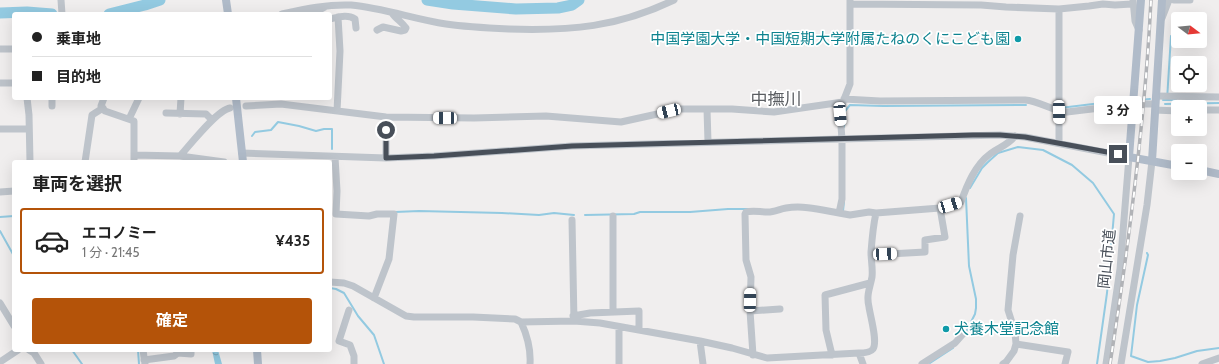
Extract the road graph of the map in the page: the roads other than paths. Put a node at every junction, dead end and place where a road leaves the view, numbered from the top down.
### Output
1 (61, 0) edge
2 (226, 0) edge
3 (674, 0) edge
4 (1141, 0) edge
5 (1162, 0) edge
6 (1170, 0) edge
7 (1174, 0) edge
8 (1190, 0) edge
9 (850, 2) edge
10 (1132, 2) edge
11 (330, 4) edge
12 (1059, 9) junction
13 (62, 12) edge
14 (228, 12) edge
15 (292, 12) edge
16 (316, 12) edge
17 (392, 13) junction
18 (338, 17) junction
19 (332, 18) edge
20 (1161, 18) junction
21 (356, 28) dead end
22 (377, 30) dead end
23 (1139, 31) junction
24 (0, 49) edge
25 (12, 49) edge
26 (0, 83) edge
27 (12, 83) edge
28 (1219, 97) edge
29 (26, 100) edge
30 (52, 100) edge
31 (103, 100) edge
32 (138, 100) edge
33 (180, 100) edge
34 (236, 100) edge
35 (843, 100) junction
36 (281, 101) edge
37 (1156, 103) junction
38 (1134, 104) junction
39 (52, 106) dead end
40 (246, 106) dead end
41 (103, 108) junction
42 (230, 108) dead end
43 (1171, 108) edge
44 (707, 109) junction
45 (1207, 110) edge
46 (1219, 110) edge
47 (337, 111) junction
48 (1059, 112) junction
49 (166, 113) dead end
50 (180, 114) junction
51 (386, 117) junction
52 (129, 119) junction
53 (212, 120) junction
54 (0, 129) edge
55 (29, 129) junction
56 (1015, 136) junction
57 (842, 139) junction
58 (708, 142) junction
59 (1060, 143) junction
60 (242, 153) junction
61 (180, 156) junction
62 (335, 157) junction
63 (1129, 157) junction
64 (134, 158) edge
65 (386, 158) junction
66 (30, 160) edge
67 (85, 160) edge
68 (209, 160) edge
69 (243, 160) edge
70 (1152, 161) junction
71 (1171, 165) edge
72 (1207, 171) edge
73 (1219, 174) edge
74 (12, 191) edge
75 (0, 192) edge
76 (940, 208) junction
77 (840, 211) junction
78 (876, 213) junction
79 (613, 216) dead end
80 (1020, 216) dead end
81 (572, 220) dead end
82 (872, 255) junction
83 (332, 282) edge
84 (870, 283) junction
85 (374, 298) junction
86 (0, 303) edge
87 (780, 309) dead end
88 (349, 310) dead end
89 (750, 311) junction
90 (613, 312) junction
91 (574, 318) junction
92 (521, 322) junction
93 (12, 323) edge
94 (619, 326) junction
95 (639, 330) junction
96 (963, 334) dead end
97 (700, 341) junction
98 (1016, 344) junction
99 (15, 352) edge
100 (32, 352) edge
101 (143, 352) edge
102 (191, 352) edge
103 (258, 352) edge
104 (859, 354) junction
105 (753, 355) junction
106 (832, 355) junction
107 (805, 356) junction
108 (1219, 358) edge
109 (0, 362) edge
110 (144, 362) edge
111 (41, 364) edge
112 (258, 364) edge
113 (354, 364) edge
114 (530, 364) edge
115 (619, 364) edge
116 (703, 364) edge
117 (805, 364) edge
118 (863, 364) edge
119 (922, 364) edge
120 (1003, 364) edge
121 (1065, 364) edge
122 (1106, 364) edge
123 (1121, 364) edge
124 (1202, 364) edge

1 - 13 street
2 - 14 main road
3 - 17 street
4 - 23 main road
5 - 20 main road
6 - 20 street
7 - 8 street
9 - 12 street
9 - 35 street
10 - 12 street
10 - 23 street
11 - 15 street
11 - 16 street
11 - 17 street
12 - 48 street
17 - 22 street
18 - 19 street
18 - 21 street
18 - 47 street
20 - 37 main road
23 - 38 main road
24 - 25 street
26 - 27 street
28 - 37 street
29 - 55 street
30 - 39 street
31 - 41 street
32 - 52 street
33 - 50 street
34 - 60 main road
35 - 44 street
35 - 48 street
35 - 57 street
36 - 40 street
36 - 47 street
37 - 38 street
37 - 43 street
37 - 70 main road
38 - 48 street
38 - 63 main road
41 - 52 street
41 - 67 street
42 - 53 street
44 - 51 street
44 - 58 street
45 - 46 street
47 - 51 street
48 - 59 street
49 - 50 street
50 - 53 street
51 - 65 street
52 - 64 street
53 - 61 street
54 - 55 street
55 - 66 street
56 - 57 street
56 - 59 street
56 - 76 street
57 - 58 street
57 - 77 street
58 - 65 street
59 - 63 street
60 - 62 street
60 - 69 main road
61 - 64 street
61 - 68 street
62 - 65 street
62 - 85 street
63 - 70 main road
63 - 122 street, 岡山市道
70 - 71 main road
70 - 123 street, 岡山市道
72 - 73 main road
74 - 75 street
76 - 78 street
76 - 82 street
77 - 78 street
77 - 89 street
78 - 82 street
79 - 90 street
80 - 98 street
81 - 91 street
82 - 84 street
83 - 85 street
84 - 104 street
84 - 106 street
85 - 92 street
86 - 93 street
87 - 89 street
88 - 113 street
89 - 105 street
90 - 91 street
90 - 95 street
91 - 92 street
91 - 94 street
92 - 114 street
94 - 95 street
94 - 115 street
95 - 97 street
96 - 119 street
97 - 105 street
97 - 116 street
98 - 120 street
98 - 121 street
99 - 109 street
100 - 111 street
101 - 110 street
102 - 110 street
103 - 112 main road
104 - 106 street
104 - 118 street
105 - 107 street
106 - 107 street
107 - 117 street
108 - 124 street

